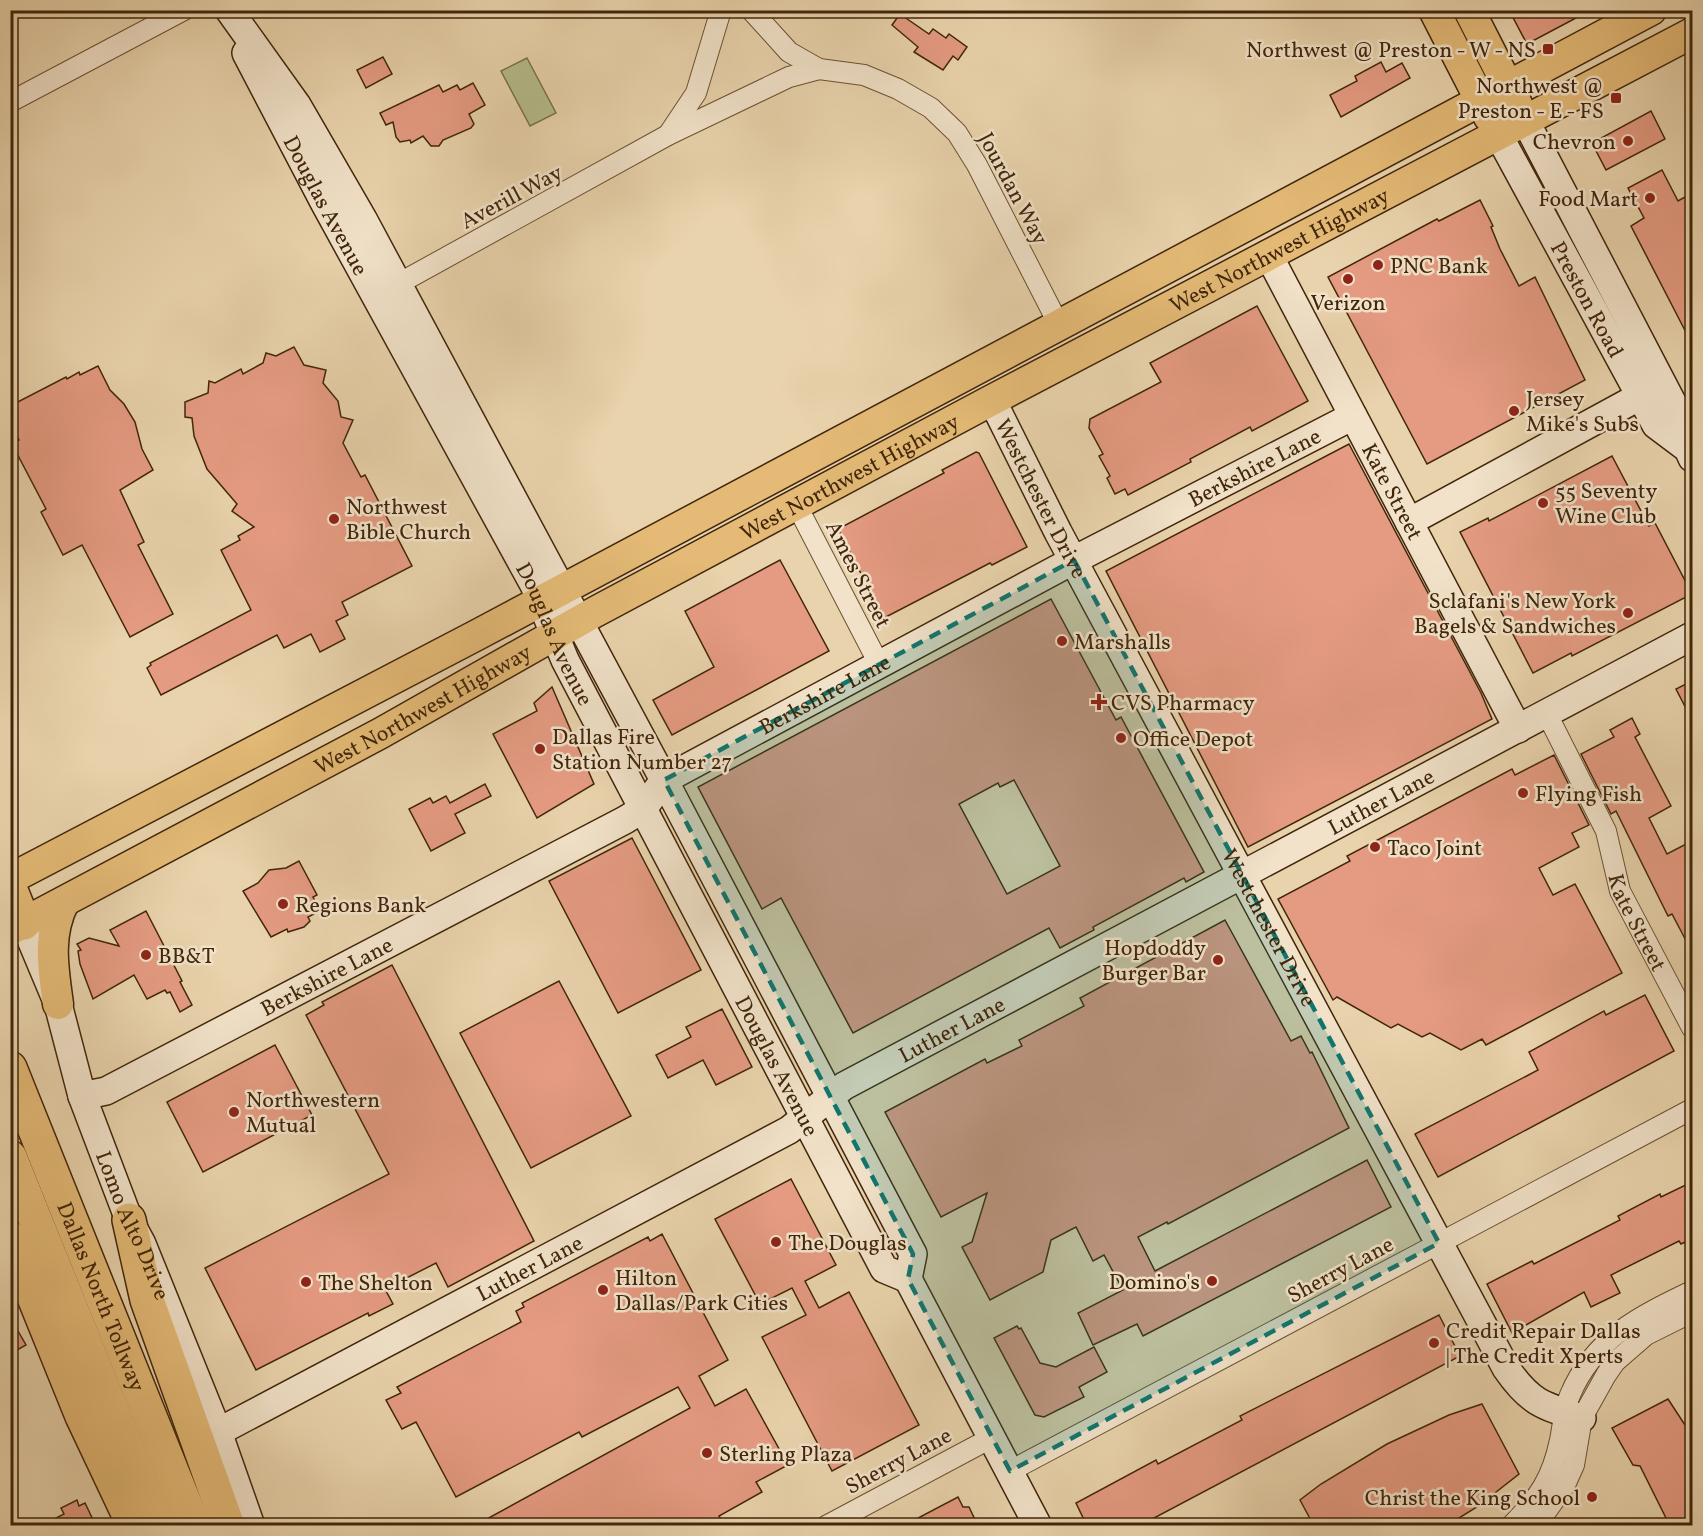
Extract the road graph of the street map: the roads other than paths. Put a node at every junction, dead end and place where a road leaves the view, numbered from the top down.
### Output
1 (184, 10) edge
2 (227, 10) edge
3 (721, 10) edge
4 (751, 10) edge
5 (1434, 10) edge
6 (1468, 10) edge
7 (1651, 10) edge
8 (1692, 33) edge
9 (819, 69) junction
10 (1508, 86) junction
11 (1480, 101) junction
12 (10, 102) edge
13 (1525, 120) junction
14 (1498, 134) junction
15 (668, 135) junction
16 (1268, 254) junction
17 (1140, 281) junction
18 (386, 291) junction
19 (1059, 325) junction
20 (1651, 390) junction
21 (992, 400) junction
22 (1612, 413) junction
23 (1353, 416) junction
24 (1656, 425) junction
25 (1688, 444) edge
26 (796, 504) junction
27 (1409, 522) junction
28 (1074, 560) junction
29 (551, 596) junction
30 (567, 628) junction
31 (475, 636) junction
32 (1692, 636) edge
33 (880, 666) junction
34 (492, 669) junction
35 (1547, 714) junction
36 (1518, 729) junction
37 (664, 780) junction
38 (643, 809) junction
39 (1243, 876) junction
40 (10, 879) edge
41 (10, 888) edge
42 (725, 899) junction
43 (64, 902) junction
44 (698, 913) junction
45 (17, 927) edge
46 (745, 936) junction
47 (717, 950) junction
48 (58, 1004) junction
49 (1692, 1029) edge
50 (10, 1068) edge
51 (82, 1096) junction
52 (830, 1098) junction
53 (1692, 1109) edge
54 (804, 1119) junction
55 (10, 1157) edge
56 (129, 1220) junction
57 (10, 1238) edge
58 (1439, 1243) junction
59 (908, 1279) junction
60 (1692, 1291) edge
61 (1692, 1312) edge
62 (1600, 1348) junction
63 (1615, 1362) junction
64 (1573, 1415) junction
65 (218, 1432) junction
66 (993, 1437) junction
67 (1010, 1471) junction
68 (134, 1526) edge
69 (159, 1526) edge
70 (194, 1526) edge
71 (228, 1526) edge
72 (251, 1526) edge
73 (826, 1526) edge
74 (1038, 1526) edge
75 (1511, 1526) edge
76 (1536, 1526) edge

1 - 12 street
2 - 18 street, Douglas Avenue
3 - 15 street, Averill Way
4 - 9 street, Jourdan Way
5 - 11 main road, Preston Road
6 - 10 main road, Preston Road
7 - 10 main road, West Northwest Highway
8 - 13 main road, West Northwest Highway
9 - 15 street, Averill Way
9 - 19 street, Jourdan Way
10 - 11 main road, West Northwest Highway
10 - 13 main road, Preston Road
11 - 14 main road, Preston Road
11 - 17 main road, West Northwest Highway
13 - 14 main road, West Northwest Highway
13 - 20 street, Preston Road
14 - 16 main road, West Northwest Highway
14 - 20 street, Preston Road
15 - 18 street, Averill Way
16 - 21 main road, West Northwest Highway
16 - 23 street, Kate Street
17 - 19 main road, West Northwest Highway
17 - 21 main road
18 - 29 street, Douglas Avenue
19 - 29 main road, West Northwest Highway
20 - 22 street
20 - 24 street, Preston Road
20 - 25 street, Preston Road
21 - 26 main road, West Northwest Highway
21 - 28 street, Westchester Drive
22 - 24 street
22 - 27 street
23 - 27 street, Kate Street
23 - 28 street, Berkshire Lane
24 - 25 street, Preston Road
26 - 30 main road, West Northwest Highway
26 - 33 street, Ames Street
27 - 36 street, Kate Street
28 - 33 street, Berkshire Lane
28 - 39 street, Westchester Drive
29 - 30 street, Douglas Avenue
29 - 31 main road, West Northwest Highway
30 - 34 main road, West Northwest Highway
30 - 37 street, Douglas Avenue
30 - 38 street, Douglas Avenue
31 - 34 main road
31 - 40 main road, West Northwest Highway
32 - 35 street, Luther Lane
33 - 37 street, Berkshire Lane
34 - 43 main road, West Northwest Highway
35 - 36 street, Luther Lane
35 - 49 street, Kate Street
36 - 39 street, Luther Lane
37 - 38 street, Berkshire Lane
37 - 42 street, Douglas Avenue
38 - 44 street, Douglas Avenue
38 - 51 street, Berkshire Lane
39 - 52 street, Luther Lane
39 - 58 street, Westchester Drive
41 - 45 highway
42 - 44 street
42 - 46 street, Douglas Avenue
43 - 45 main road, West Northwest Highway
43 - 48 main road
44 - 47 street, Douglas Avenue
45 - 48 street, Lomo Alto Drive
46 - 47 street
46 - 52 street, Douglas Avenue
47 - 54 street, Douglas Avenue
48 - 51 street, Lomo Alto Drive
50 - 70 highway, Dallas North Tollway
51 - 56 street, Lomo Alto Drive
52 - 54 street, Luther Lane
52 - 59 street, Douglas Avenue
53 - 58 street, Sherry Lane
54 - 59 street, Douglas Avenue
54 - 65 street, Luther Lane
55 - 69 highway, Dallas North Tollway
56 - 65 street, Lomo Alto Drive
56 - 71 highway
57 - 68 highway
58 - 64 street, Westchester Drive
58 - 67 street, Sherry Lane
59 - 66 street
60 - 62 street
61 - 63 street
62 - 63 street
62 - 64 street
63 - 64 street
64 - 75 street
64 - 76 street
65 - 72 street, Lomo Alto Drive
66 - 67 street
66 - 73 street, Sherry Lane
67 - 74 street

